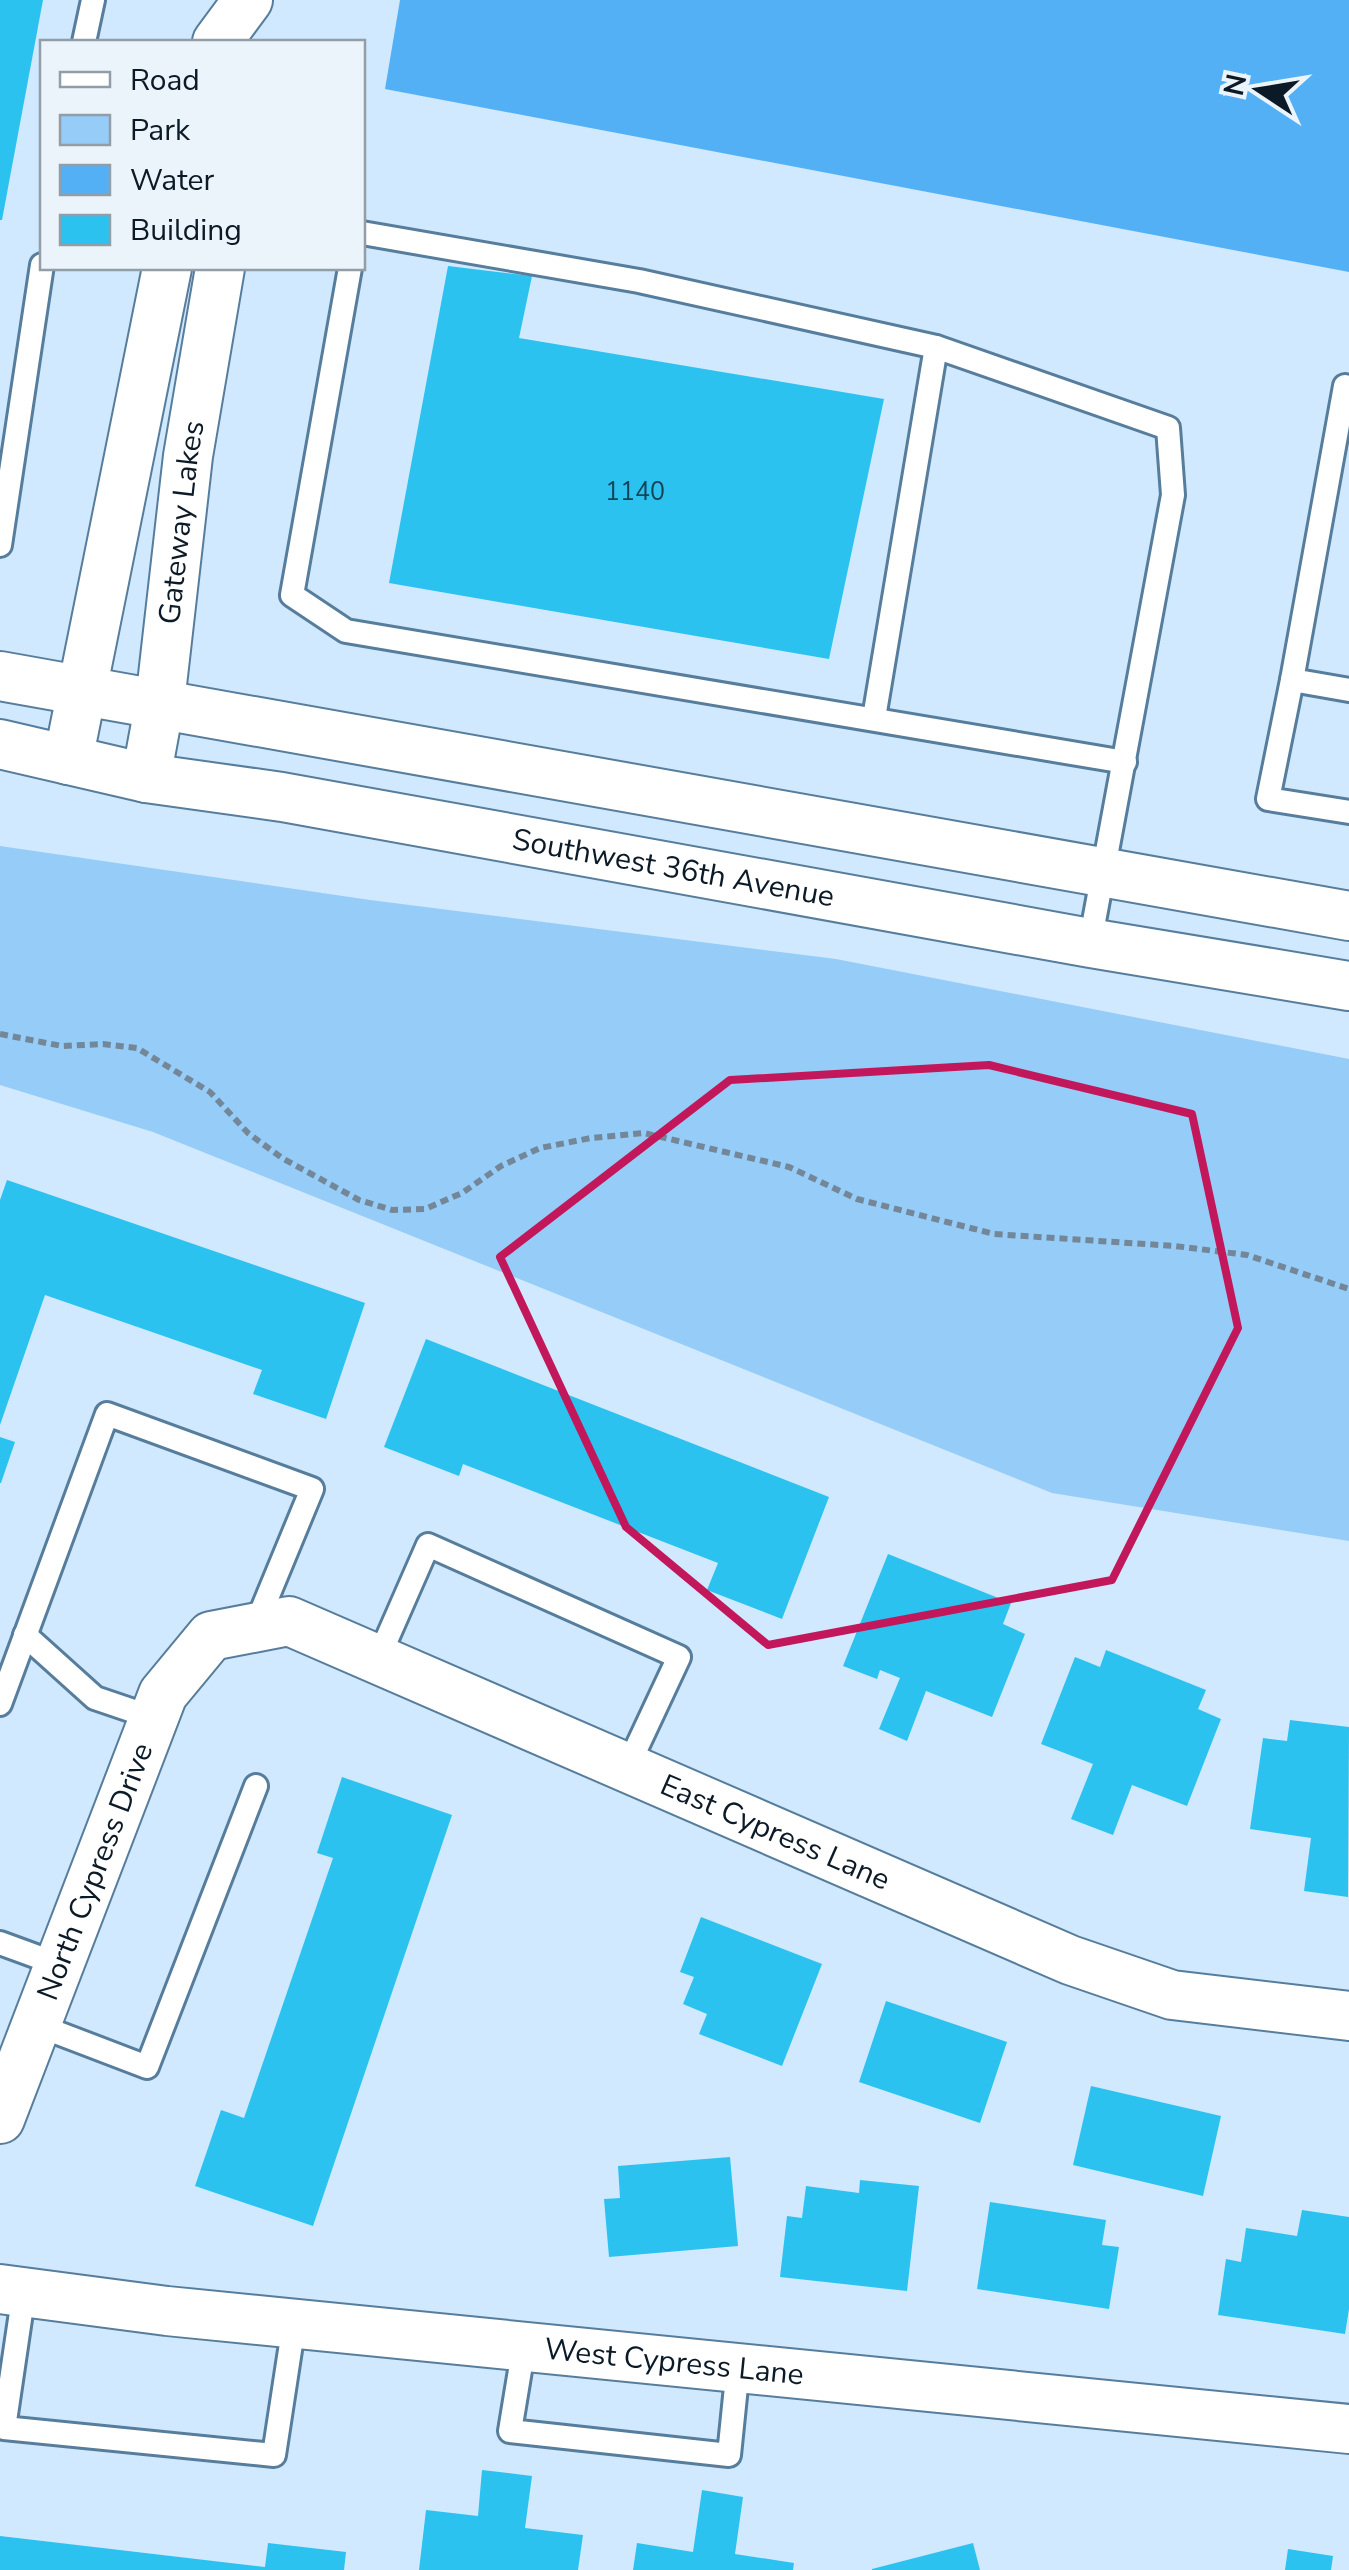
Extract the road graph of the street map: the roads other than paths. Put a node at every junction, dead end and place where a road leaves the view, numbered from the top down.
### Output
1 (94, 0) edge
2 (252, 0) edge
3 (84, 40) edge
4 (219, 40) edge
5 (250, 40) edge
6 (365, 234) edge
7 (41, 270) edge
8 (167, 270) edge
9 (220, 270) edge
10 (350, 270) edge
11 (936, 347) junction
12 (1345, 386) dead end
13 (0, 545) edge
14 (0, 676) edge
15 (1292, 680) junction
16 (82, 690) junction
17 (1349, 690) edge
18 (160, 702) junction
19 (874, 718) junction
20 (0, 744) edge
21 (68, 760) junction
22 (1124, 762) junction
23 (146, 778) junction
24 (1349, 812) edge
25 (1105, 872) junction
26 (1349, 916) edge
27 (1090, 943) junction
28 (1349, 986) edge
29 (233, 1632) junction
30 (25, 1636) junction
31 (378, 1659) junction
32 (0, 1704) edge
33 (154, 1718) junction
34 (628, 1766) junction
35 (256, 1786) dead end
36 (0, 1943) edge
37 (60, 1965) junction
38 (1349, 2016) edge
39 (37, 2025) junction
40 (0, 2118) edge
41 (12, 2290) edge
42 (294, 2324) junction
43 (524, 2346) junction
44 (738, 2367) junction
45 (1349, 2428) edge

1 - 3 lane
2 - 4 street
2 - 5 street
6 - 11 lane
7 - 13 lane
8 - 16 street, Gateway Lakes
9 - 18 street, Gateway Lakes
10 - 19 lane
11 - 19 lane
11 - 22 lane
12 - 15 lane
14 - 16 street
15 - 17 lane
15 - 24 lane
16 - 18 street
16 - 21 street, Gateway Lakes
18 - 23 street, Gateway Lakes
18 - 25 street
19 - 22 lane
20 - 21 street, Southwest 36th Avenue
21 - 23 street, Southwest 36th Avenue
22 - 25 lane
23 - 27 street, Southwest 36th Avenue
25 - 26 street
25 - 27 lane
27 - 28 street, Southwest 36th Avenue
29 - 30 lane
29 - 31 street, East Cypress Lane
29 - 33 street, North Cypress Drive
30 - 32 lane
30 - 33 lane
31 - 34 street, East Cypress Lane
31 - 34 lane
33 - 37 street, North Cypress Drive
34 - 38 street, East Cypress Lane
35 - 39 lane
36 - 37 lane
37 - 39 street, North Cypress Drive
39 - 40 street, North Cypress Drive
41 - 42 street, West Cypress Lane
41 - 42 lane
42 - 43 street, West Cypress Lane
43 - 44 street, West Cypress Lane
43 - 44 lane
44 - 45 street, West Cypress Lane

